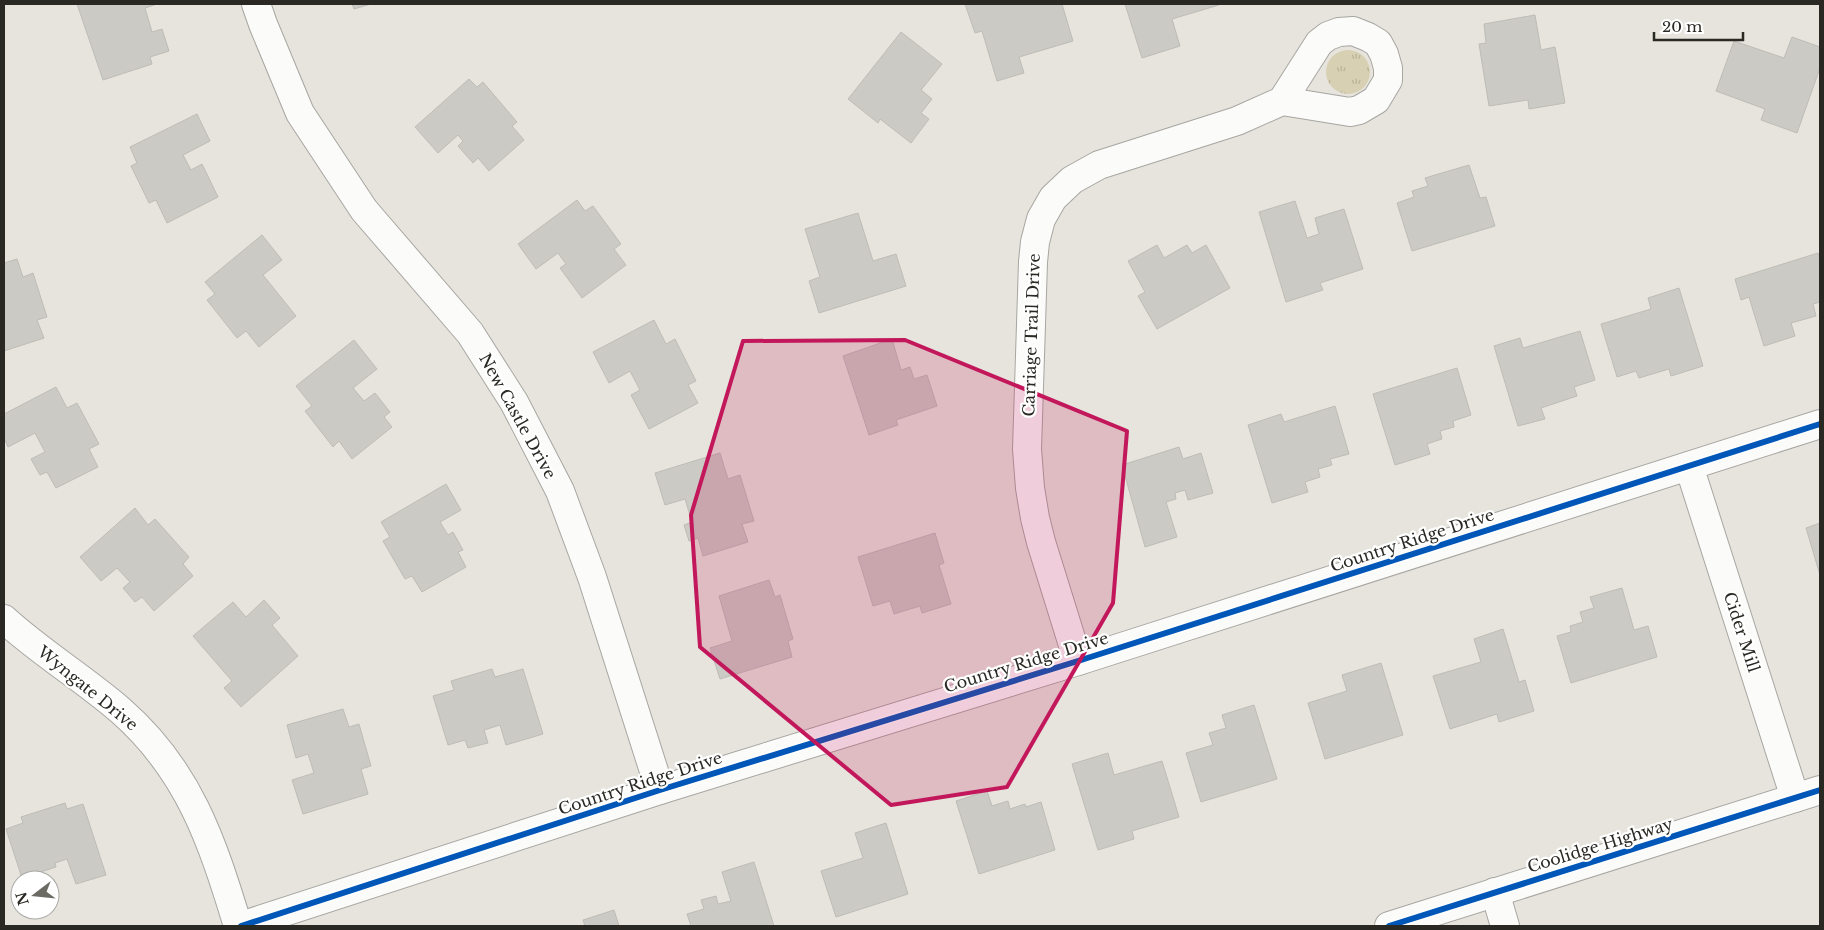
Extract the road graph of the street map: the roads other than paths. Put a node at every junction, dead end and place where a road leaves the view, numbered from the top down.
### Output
1 (256, 4) edge
2 (1282, 101) dead end
3 (1820, 424) edge
4 (1689, 466) junction
5 (4, 619) edge
6 (1078, 661) junction
7 (660, 790) junction
8 (1820, 790) edge
9 (1795, 798) junction
10 (1495, 892) junction
11 (269, 922) edge
12 (239, 926) edge
13 (1389, 926) edge
14 (1505, 926) edge

1 - 7 street, New Castle Drive
2 - 6 street, Carriage Trail Drive
3 - 4 street, Country Ridge Drive
4 - 6 street, Country Ridge Drive
4 - 9 street, Cider Mill
5 - 12 street, Wyngate Drive
6 - 7 street, Country Ridge Drive
7 - 11 street, Country Ridge Drive
8 - 9 street, Coolidge Highway
9 - 10 street, Coolidge Highway
10 - 13 street, Coolidge Highway
10 - 14 street
11 - 12 street, Country Ridge Drive

